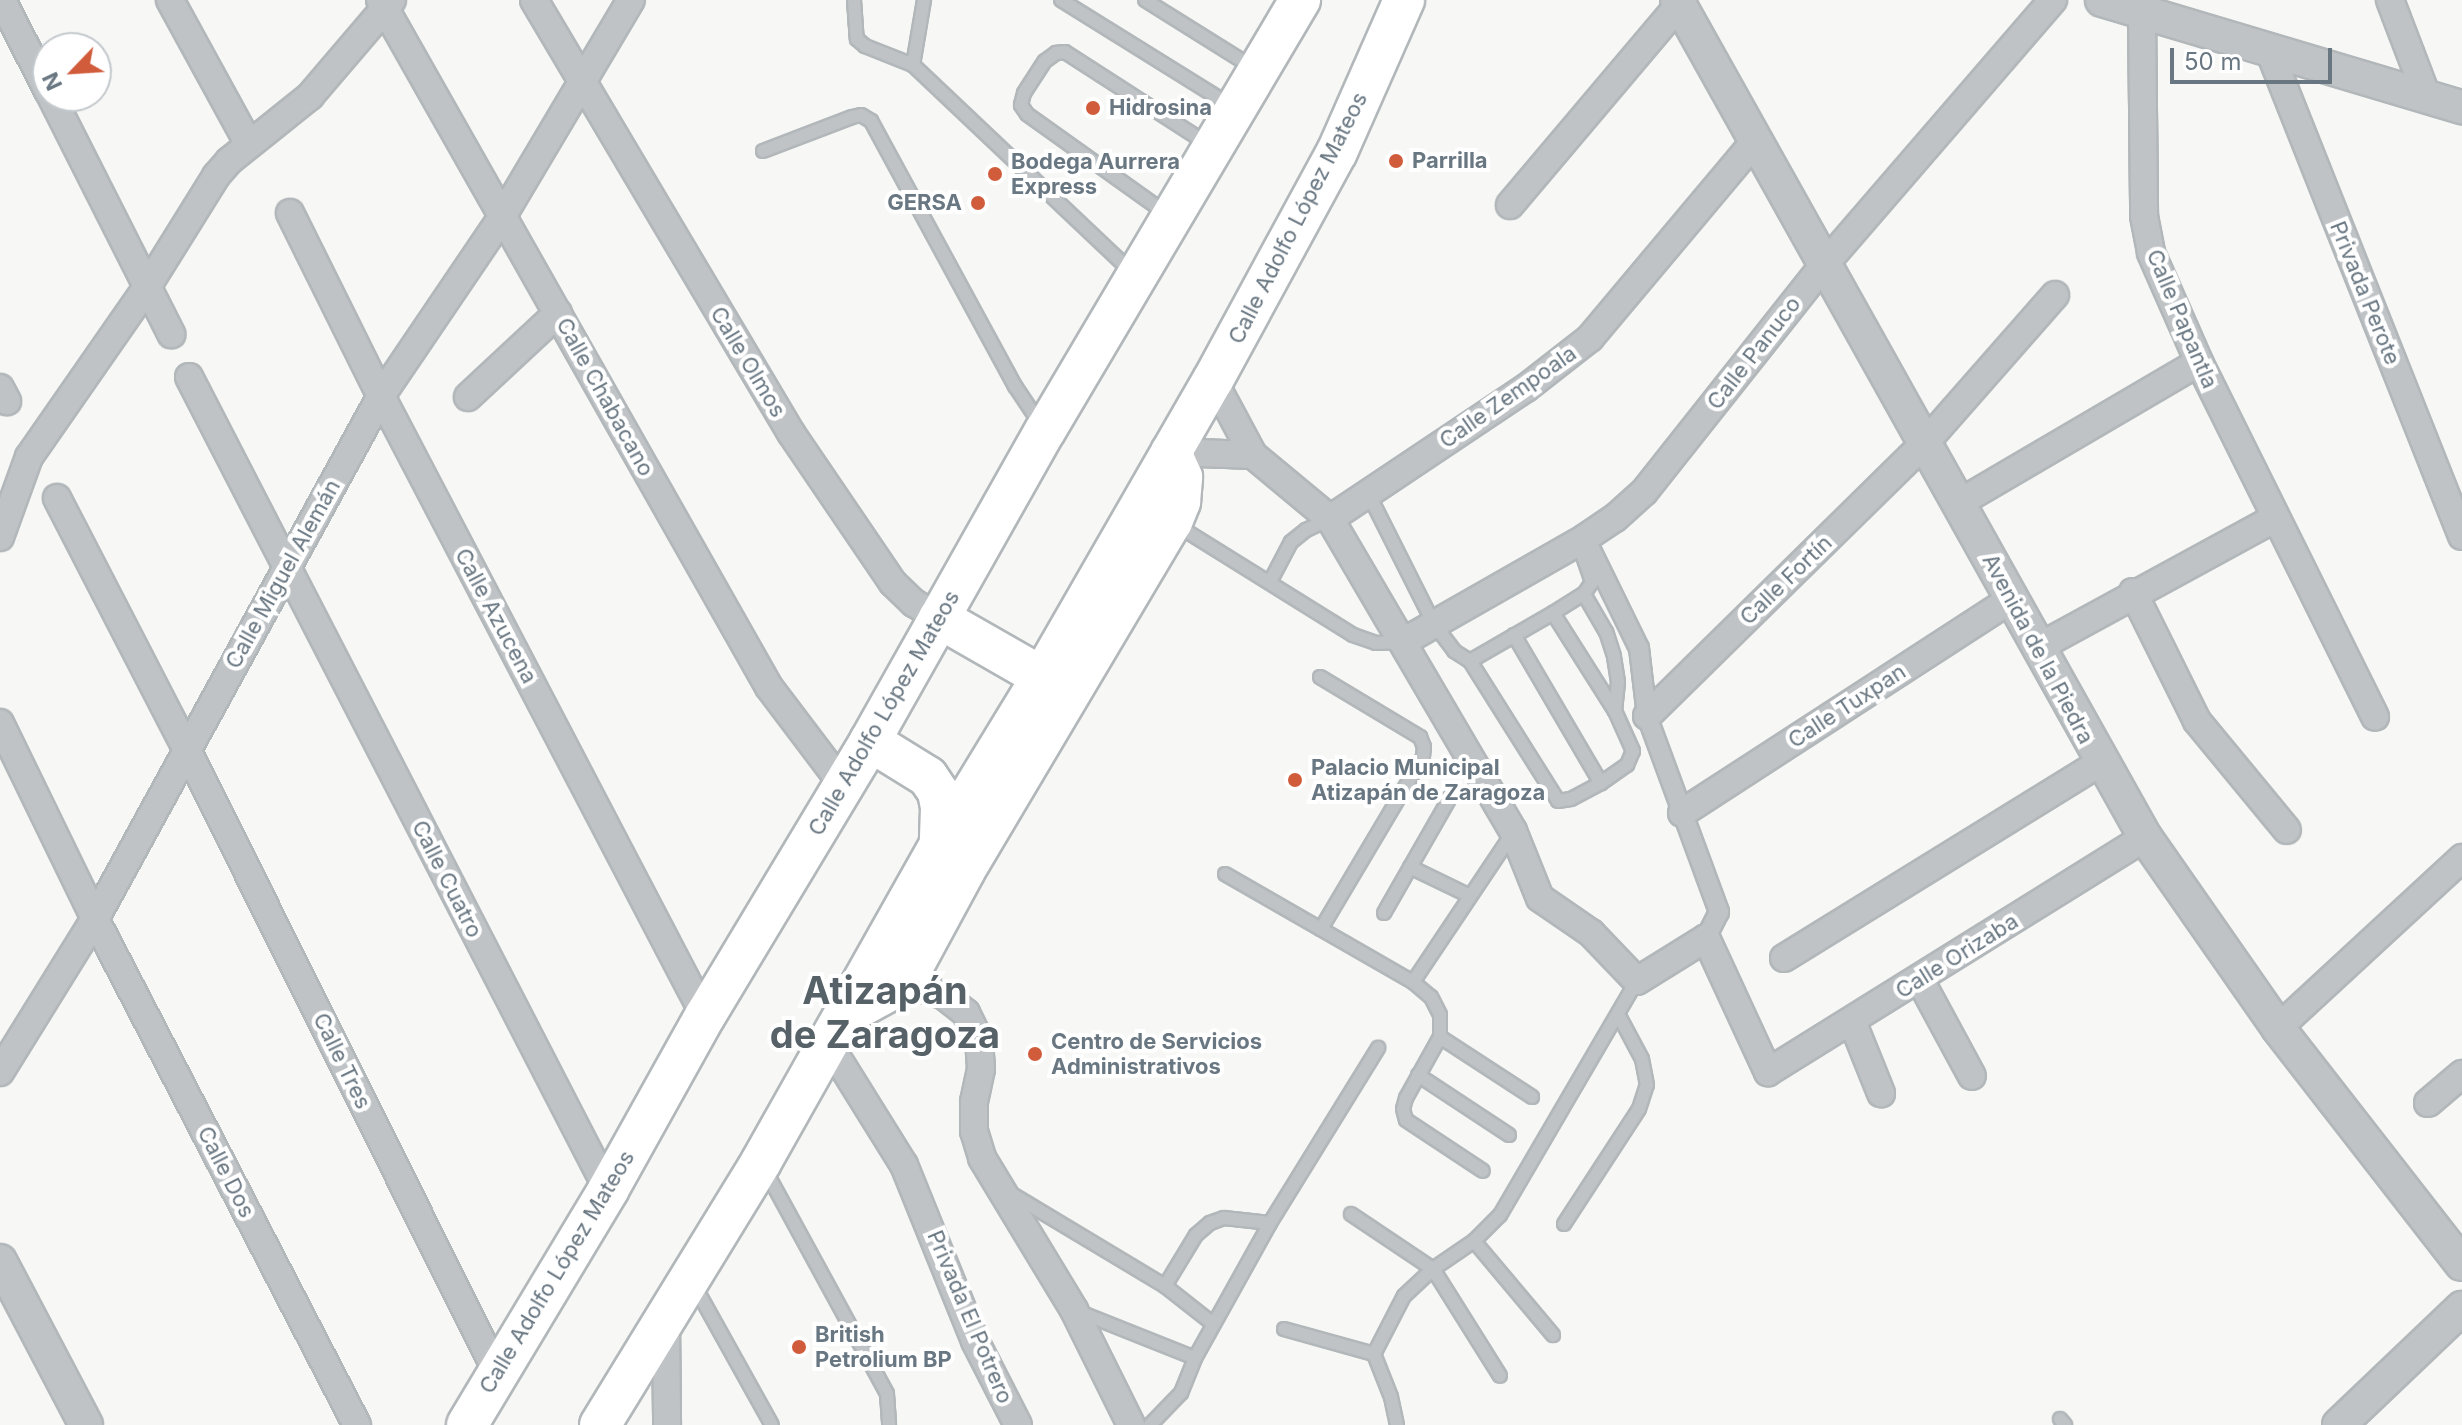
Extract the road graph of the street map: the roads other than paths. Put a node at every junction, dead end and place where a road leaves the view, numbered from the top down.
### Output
1 (2, 0) edge
2 (170, 0) edge
3 (534, 0) edge
4 (631, 0) edge
5 (854, 0) edge
6 (924, 0) edge
7 (1061, 0) edge
8 (1145, 0) edge
9 (1404, 0) edge
10 (2053, 0) edge
11 (2102, 0) edge
12 (2390, 0) edge
13 (1679, 2) edge
14 (386, 3) edge
15 (1290, 4) edge
16 (2142, 12) junction
17 (2269, 50) junction
18 (32, 59) edge
19 (913, 65) junction
20 (1260, 72) junction
21 (583, 86) junction
22 (2427, 97) junction
23 (2462, 107) edge
24 (1237, 110) junction
25 (59, 112) edge
26 (1756, 140) junction
27 (249, 144) junction
28 (1214, 148) junction
29 (763, 151) dead end
30 (1510, 205) dead end
31 (290, 213) dead end
32 (502, 217) junction
33 (1173, 218) junction
34 (1825, 264) junction
35 (1138, 278) junction
36 (147, 287) junction
37 (2055, 295) dead end
38 (558, 313) junction
39 (171, 334) dead end
40 (2199, 362) junction
41 (189, 377) dead end
42 (1213, 380) junction
43 (381, 396) junction
44 (468, 397) dead end
45 (1045, 431) junction
46 (1925, 443) junction
47 (1171, 452) junction
48 (1253, 455) junction
49 (1368, 493) junction
50 (57, 498) dead end
51 (1959, 503) junction
52 (2275, 518) junction
53 (1330, 519) junction
54 (1172, 522) junction
55 (2462, 536) edge
56 (0, 537) edge
57 (1581, 540) junction
58 (285, 567) junction
59 (1270, 582) junction
60 (2133, 592) junction
61 (1584, 594) junction
62 (2011, 599) junction
63 (1553, 613) junction
64 (939, 618) junction
65 (1434, 624) junction
66 (1514, 635) junction
67 (1403, 642) junction
68 (2037, 648) junction
69 (1470, 661) junction
70 (1042, 677) junction
71 (1320, 677) dead end
72 (1615, 711) junction
73 (1647, 716) junction
74 (2375, 717) dead end
75 (0, 723) edge
76 (870, 741) junction
77 (187, 750) junction
78 (2100, 763) junction
79 (1601, 783) junction
80 (843, 785) junction
81 (1451, 796) dead end
82 (1682, 813) junction
83 (2287, 830) dead end
84 (1513, 831) junction
85 (2145, 837) junction
86 (953, 857) junction
87 (2462, 858) edge
88 (1410, 867) junction
89 (1225, 874) dead end
90 (1468, 895) junction
91 (1384, 913) dead end
92 (95, 919) junction
93 (1321, 929) junction
94 (1706, 938) junction
95 (1784, 958) dead end
96 (1920, 980) junction
97 (1637, 981) junction
98 (1413, 982) junction
99 (904, 983) junction
100 (705, 1016) junction
101 (1619, 1016) junction
102 (1852, 1021) junction
103 (2278, 1028) junction
104 (837, 1029) junction
105 (1440, 1037) junction
106 (1378, 1048) dead end
107 (0, 1072) edge
108 (2462, 1074) edge
109 (1418, 1075) junction
110 (1972, 1076) dead end
111 (1881, 1093) dead end
112 (1532, 1097) dead end
113 (2428, 1103) dead end
114 (1509, 1135) dead end
115 (761, 1162) junction
116 (1483, 1171) dead end
117 (997, 1185) junction
118 (608, 1190) junction
119 (1351, 1214) dead end
120 (1270, 1223) junction
121 (1564, 1224) dead end
122 (1474, 1241) junction
123 (0, 1261) edge
124 (1433, 1269) junction
125 (2460, 1271) edge
126 (691, 1278) junction
127 (1165, 1286) junction
128 (2462, 1308) edge
129 (1074, 1310) junction
130 (666, 1319) junction
131 (1212, 1323) junction
132 (1284, 1329) dead end
133 (1553, 1335) dead end
134 (1374, 1354) junction
135 (1195, 1358) junction
136 (497, 1372) junction
137 (1500, 1376) dead end
138 (86, 1425) edge
139 (357, 1425) edge
140 (467, 1425) edge
141 (600, 1425) edge
142 (667, 1425) edge
143 (772, 1425) edge
144 (889, 1425) edge
145 (1018, 1425) edge
146 (1131, 1425) edge
147 (1150, 1425) edge
148 (1397, 1425) edge
149 (2339, 1425) edge

1 - 18 street
2 - 27 street
3 - 21 street, Calle Olmos
4 - 21 street, Calle Miguel Alemán
5 - 19 lane
6 - 19 lane
7 - 24 lane
8 - 20 lane
9 - 42 main road, Calle Adolfo López Mateos
10 - 34 street, Calle Panuco
11 - 16 street
12 - 22 street
13 - 26 street, Avenida de la Piedra
13 - 30 street
14 - 27 street
14 - 32 street, Calle Chabacano
15 - 20 main road, Calle Adolfo López Mateos
16 - 17 street
16 - 40 street, Calle Papantla
17 - 22 street
17 - 55 street, Privada Perote
19 - 35 lane
20 - 24 main road, Calle Adolfo López Mateos
21 - 32 street, Calle Miguel Alemán
21 - 64 street, Calle Olmos
22 - 23 street
24 - 28 main road, Calle Adolfo López Mateos
25 - 36 street
26 - 34 street, Avenida de la Piedra
26 - 49 street, Calle Zempoala
27 - 36 street
28 - 33 main road, Calle Adolfo López Mateos
28 - 33 lane
29 - 45 lane
31 - 43 street, Calle Azucena
32 - 38 street, Calle Chabacano
32 - 43 street, Calle Miguel Alemán
33 - 35 main road, Calle Adolfo López Mateos
34 - 46 street, Avenida de la Piedra
34 - 57 street, Calle Panuco
35 - 45 main road, Calle Adolfo López Mateos
36 - 39 street
36 - 56 street
37 - 46 street, Calle Fortín
38 - 44 street
38 - 80 street, Calle Chabacano
40 - 51 street
40 - 52 street, Calle Papantla
41 - 58 street, Calle Cuatro
42 - 47 main road, Calle Adolfo López Mateos
42 - 48 street
43 - 58 street, Calle Miguel Alemán
43 - 100 street, Calle Azucena
45 - 64 main road, Calle Adolfo López Mateos
46 - 51 street, Avenida de la Piedra
46 - 73 street, Calle Fortín
47 - 48 street
47 - 54 main road
47 - 70 main road, Calle Adolfo López Mateos
48 - 53 street
49 - 53 street, Calle Zempoala
49 - 65 lane
50 - 77 street, Calle Tres
51 - 62 street, Avenida de la Piedra
52 - 60 street
52 - 74 street, Calle Papantla
53 - 59 lane
53 - 67 street
54 - 59 lane
54 - 86 main road
57 - 61 lane
57 - 65 street, Calle Panuco
57 - 73 street
58 - 77 street, Calle Miguel Alemán
58 - 118 street, Calle Cuatro
59 - 67 lane
60 - 68 street
60 - 83 street
61 - 63 lane
61 - 72 lane
62 - 68 street, Avenida de la Piedra
62 - 82 street, Calle Tuxpan
63 - 66 lane
63 - 72 lane
64 - 70 main road
64 - 76 main road, Calle Adolfo López Mateos
65 - 67 street, Calle Panuco
65 - 69 lane
66 - 69 lane
66 - 79 lane
67 - 84 street
68 - 78 street, Avenida de la Piedra
69 - 79 lane
70 - 86 main road, Calle Adolfo López Mateos
71 - 93 lane
72 - 79 lane
73 - 82 street
75 - 92 street, Calle Dos
76 - 80 main road, Calle Adolfo López Mateos
76 - 86 main road
77 - 92 street, Calle Miguel Alemán
77 - 136 street, Calle Tres
78 - 85 street, Avenida de la Piedra
78 - 95 street
80 - 100 main road, Calle Adolfo López Mateos
81 - 88 lane
82 - 94 street
84 - 90 lane
84 - 97 street
85 - 96 street, Calle Orizaba
85 - 103 street, Avenida de la Piedra
86 - 99 main road
86 - 104 main road
87 - 103 street
88 - 90 lane
88 - 91 lane
89 - 93 lane
90 - 98 lane
92 - 107 street, Calle Miguel Alemán
92 - 139 street, Calle Dos
93 - 98 lane
94 - 97 street
94 - 102 street, Calle Orizaba
96 - 102 street, Calle Orizaba
96 - 110 street
97 - 101 lane
98 - 105 lane
99 - 104 main road
99 - 117 street
100 - 118 main road, Calle Adolfo López Mateos
101 - 121 lane
101 - 122 lane
102 - 111 street
103 - 125 street, Avenida de la Piedra
104 - 115 main road
104 - 145 street, Privada El Potrero
105 - 109 lane
105 - 112 lane
106 - 120 lane
108 - 113 street
109 - 114 lane
109 - 116 lane
115 - 126 main road
115 - 144 lane
117 - 127 lane
117 - 129 street
118 - 136 main road, Calle Adolfo López Mateos
119 - 124 lane
120 - 127 lane
120 - 131 lane
122 - 124 lane
122 - 133 lane
123 - 138 street
124 - 134 lane
124 - 137 lane
126 - 130 main road
126 - 143 lane
127 - 131 lane
128 - 149 street
129 - 135 lane
129 - 146 street
130 - 141 main road
130 - 142 street
131 - 135 lane
132 - 134 lane
134 - 148 lane
135 - 147 lane
136 - 140 main road, Calle Adolfo López Mateos

